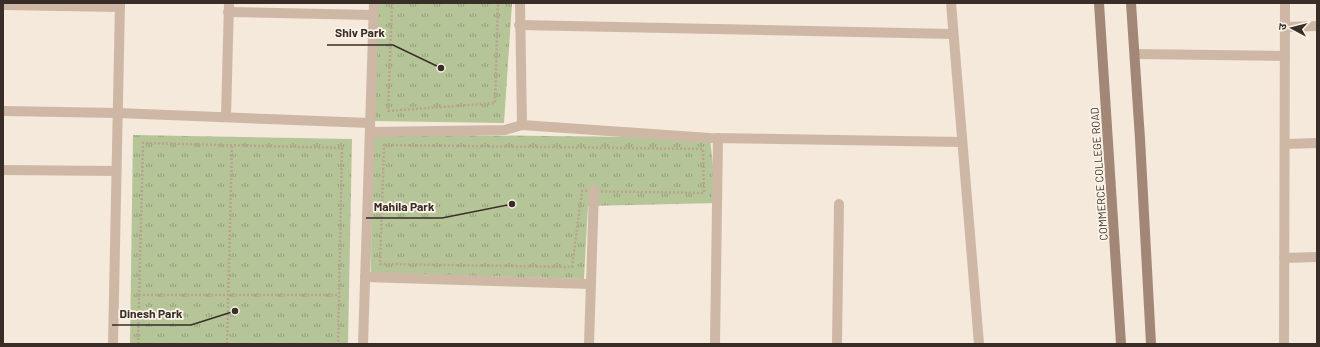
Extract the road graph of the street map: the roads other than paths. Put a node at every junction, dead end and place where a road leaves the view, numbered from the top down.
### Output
1 (374, 3) edge
2 (520, 3) edge
3 (951, 3) edge
4 (1099, 3) edge
5 (1131, 3) edge
6 (1285, 3) edge
7 (3, 5) edge
8 (120, 5) edge
9 (229, 7) edge
10 (373, 15) junction
11 (519, 25) junction
12 (1317, 26) edge
13 (1285, 27) junction
14 (953, 34) junction
15 (1134, 54) junction
16 (1285, 56) junction
17 (3, 111) edge
18 (118, 113) junction
19 (226, 116) junction
20 (522, 125) junction
21 (370, 128) junction
22 (718, 138) junction
23 (962, 142) junction
24 (1317, 143) edge
25 (1284, 144) junction
26 (3, 170) edge
27 (116, 171) junction
28 (594, 190) road end
29 (840, 204) dead end
30 (1284, 258) junction
31 (1317, 258) edge
32 (365, 277) junction
33 (591, 284) junction
34 (113, 344) edge
35 (363, 344) edge
36 (589, 344) edge
37 (715, 344) edge
38 (837, 344) edge
39 (979, 344) edge
40 (1121, 344) edge
41 (1151, 344) edge
42 (1284, 344) edge

1 - 10 street
2 - 11 street
3 - 14 street
4 - 40 street, COMMERCE COLLEGE ROAD
5 - 15 street
6 - 13 street
7 - 8 street
8 - 18 street
9 - 10 street
9 - 19 street
10 - 21 street
11 - 14 street
11 - 20 street
12 - 13 street
13 - 16 street
14 - 23 street
15 - 16 street
15 - 41 street
16 - 25 street
17 - 18 street
18 - 19 street
18 - 27 street
19 - 21 street
20 - 21 street
20 - 22 street
21 - 32 street
22 - 23 street
22 - 37 street
23 - 39 street
24 - 25 street
25 - 30 street
26 - 27 street
27 - 34 street
28 - 33 street
29 - 38 street
30 - 31 street
30 - 42 street
32 - 33 street
32 - 35 street
33 - 36 street

